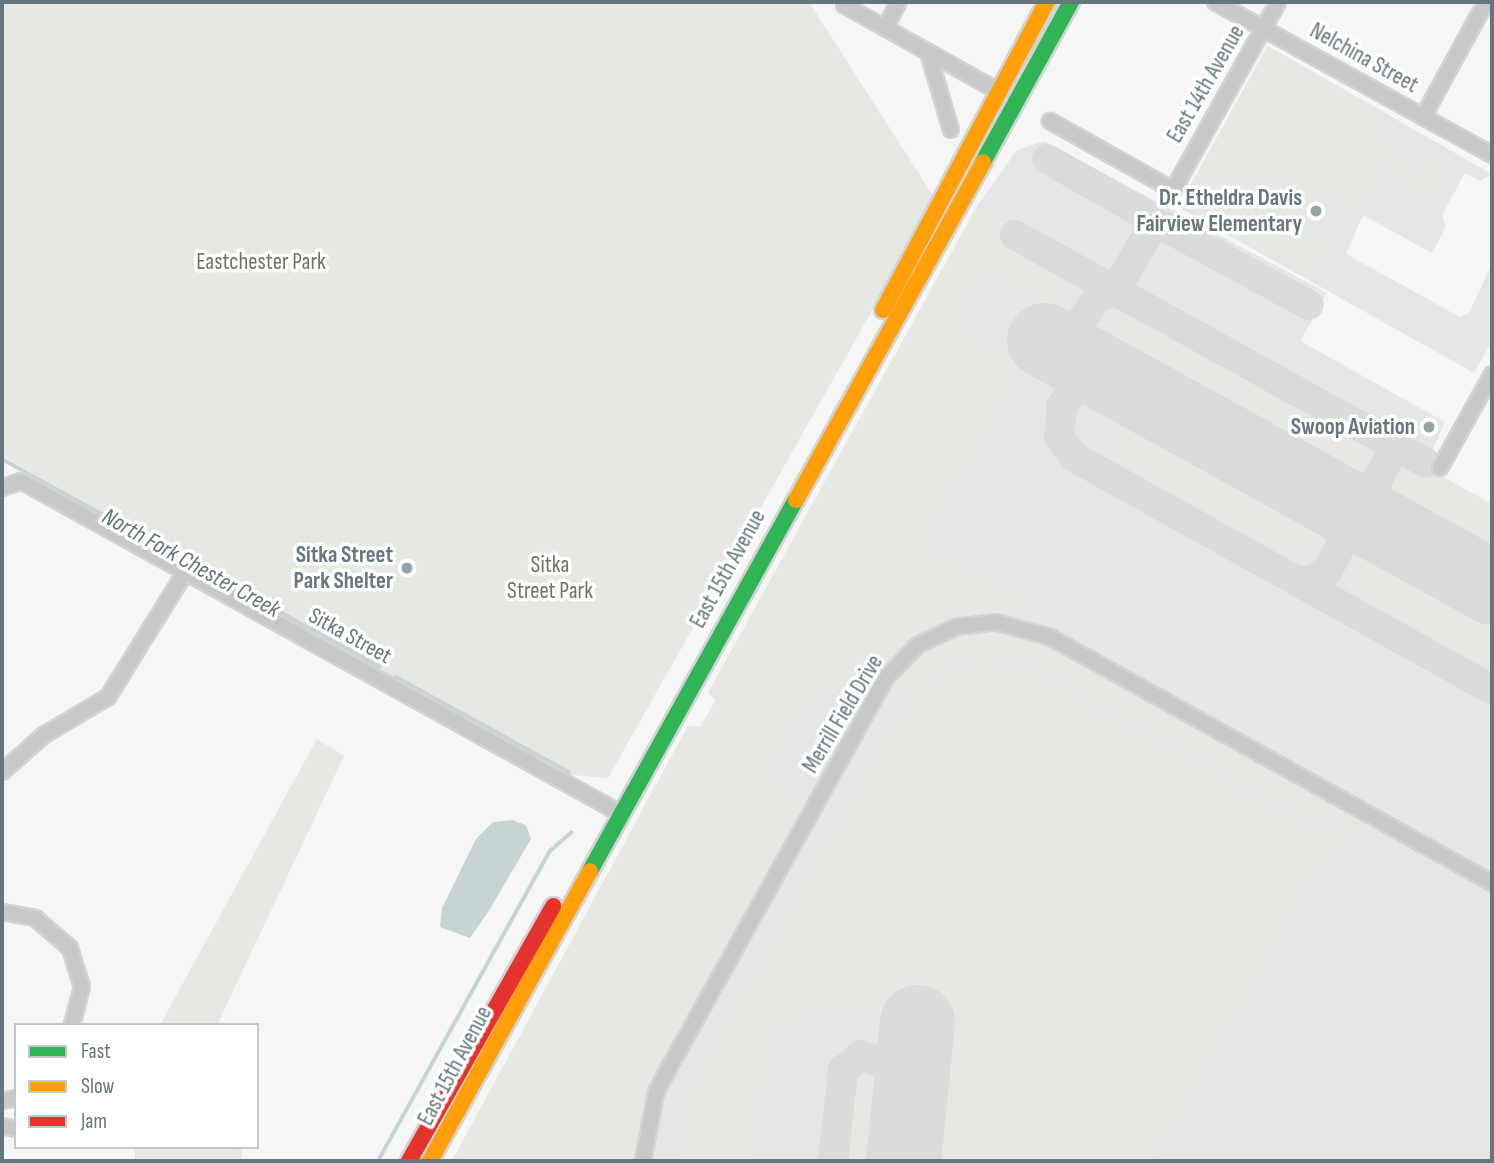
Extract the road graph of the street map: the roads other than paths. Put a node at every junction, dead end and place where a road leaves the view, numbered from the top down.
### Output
1 (899, 2) edge
2 (1047, 2) edge
3 (1071, 2) edge
4 (1214, 2) edge
5 (1278, 2) edge
6 (1486, 2) edge
7 (845, 5) dead end
8 (885, 27) junction
9 (1264, 29) junction
10 (928, 52) junction
11 (998, 91) junction
12 (1423, 117) junction
13 (1050, 121) dead end
14 (951, 130) dead end
15 (1492, 155) edge
16 (1492, 374) edge
17 (1440, 468) dead end
18 (2, 488) edge
19 (186, 571) junction
20 (2, 772) edge
21 (614, 810) junction
22 (1492, 883) edge
23 (2, 912) edge
24 (73, 1023) edge
25 (409, 1161) edge
26 (430, 1161) edge
27 (643, 1161) edge

1 - 8 street
2 - 11 main road, East 15th Avenue
3 - 21 main road, East 15th Avenue
4 - 9 street, Nelchina Street
5 - 9 street, East 14th Avenue
6 - 12 street
7 - 8 street
8 - 10 street
9 - 12 street, Nelchina Street
9 - 13 street, East 14th Avenue
10 - 11 street
10 - 14 street
11 - 21 main road, East 15th Avenue
12 - 15 street, Nelchina Street
16 - 17 street
18 - 19 street, Sitka Street
19 - 20 street
19 - 21 street, Sitka Street
21 - 25 main road, East 15th Avenue
21 - 26 main road, East 15th Avenue
22 - 27 street, Merrill Field Drive
23 - 24 street

